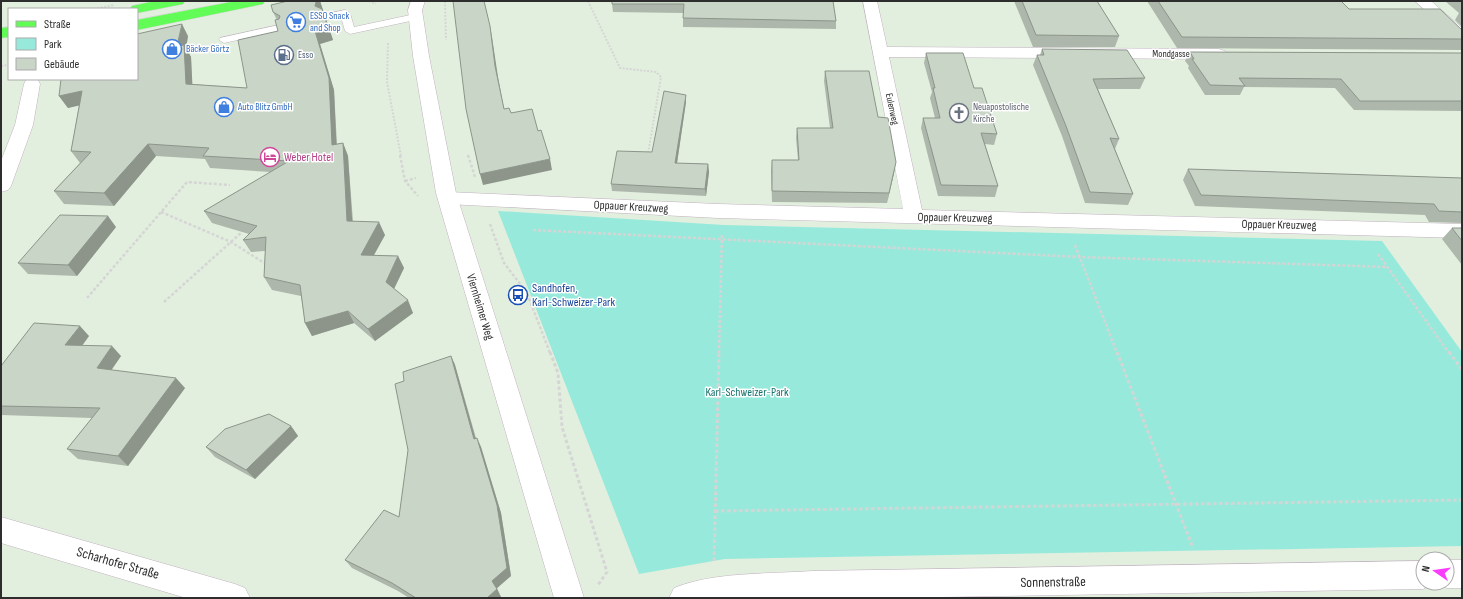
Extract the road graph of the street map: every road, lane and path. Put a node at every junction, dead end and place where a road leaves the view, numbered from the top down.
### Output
1 (178, 1) edge
2 (446, 1) edge
3 (588, 1) edge
4 (870, 1) edge
5 (1422, 1) edge
6 (253, 2) edge
7 (414, 7) edge
8 (138, 9) edge
9 (326, 17) edge
10 (138, 25) edge
11 (279, 28) edge
12 (1462, 36) edge
13 (224, 40) dead end
14 (446, 47) dead end
15 (880, 52) junction
16 (1231, 55) edge
17 (32, 84) dead end
18 (467, 151) dead end
19 (647, 162) edge
20 (230, 185) dead end
21 (1, 186) edge
22 (448, 198) junction
23 (482, 200) junction
24 (718, 211) junction
25 (161, 212) junction
26 (914, 217) junction
27 (1066, 220) junction
28 (1359, 227) junction
29 (533, 230) dead end
30 (1462, 231) edge
31 (242, 232) edge
32 (723, 241) junction
33 (231, 242) junction
34 (1080, 257) junction
35 (273, 262) edge
36 (1388, 267) junction
37 (87, 298) dead end
38 (164, 302) dead end
39 (1462, 370) edge
40 (1462, 500) edge
41 (1176, 504) junction
42 (715, 511) junction
43 (1, 530) edge
44 (1415, 576) edge
45 (1208, 589) edge
46 (593, 592) dead end
47 (714, 592) junction
48 (235, 598) edge
49 (569, 598) edge
50 (684, 598) edge

1 - 8 main road
2 - 14 path
3 - 19 path
4 - 15 street, Eulenweg
5 - 12 street
6 - 10 main road
7 - 9 lane
7 - 22 street, Viernheimer Weg
11 - 13 lane
15 - 16 street, Mondgasse
15 - 26 street, Eulenweg
17 - 21 street
18 - 23 path
20 - 25 path
22 - 23 street, Oppauer Kreuzweg
22 - 49 street, Viernheimer Weg
23 - 24 street, Oppauer Kreuzweg
23 - 46 path
24 - 26 street, Oppauer Kreuzweg
24 - 32 path
25 - 33 path
25 - 37 path
26 - 27 street, Oppauer Kreuzweg
27 - 28 street, Oppauer Kreuzweg
27 - 34 path
28 - 30 street, Oppauer Kreuzweg
28 - 36 path
29 - 32 path
31 - 33 path
32 - 34 path
32 - 42 path
33 - 35 path
33 - 38 path
34 - 36 path
34 - 41 path
36 - 39 path
40 - 41 path
41 - 42 path
41 - 45 path
42 - 47 path
43 - 48 street, Scharhofer Straße
44 - 45 street, Sonnenstraße
45 - 47 street, Sonnenstraße
47 - 50 street, Sonnenstraße

